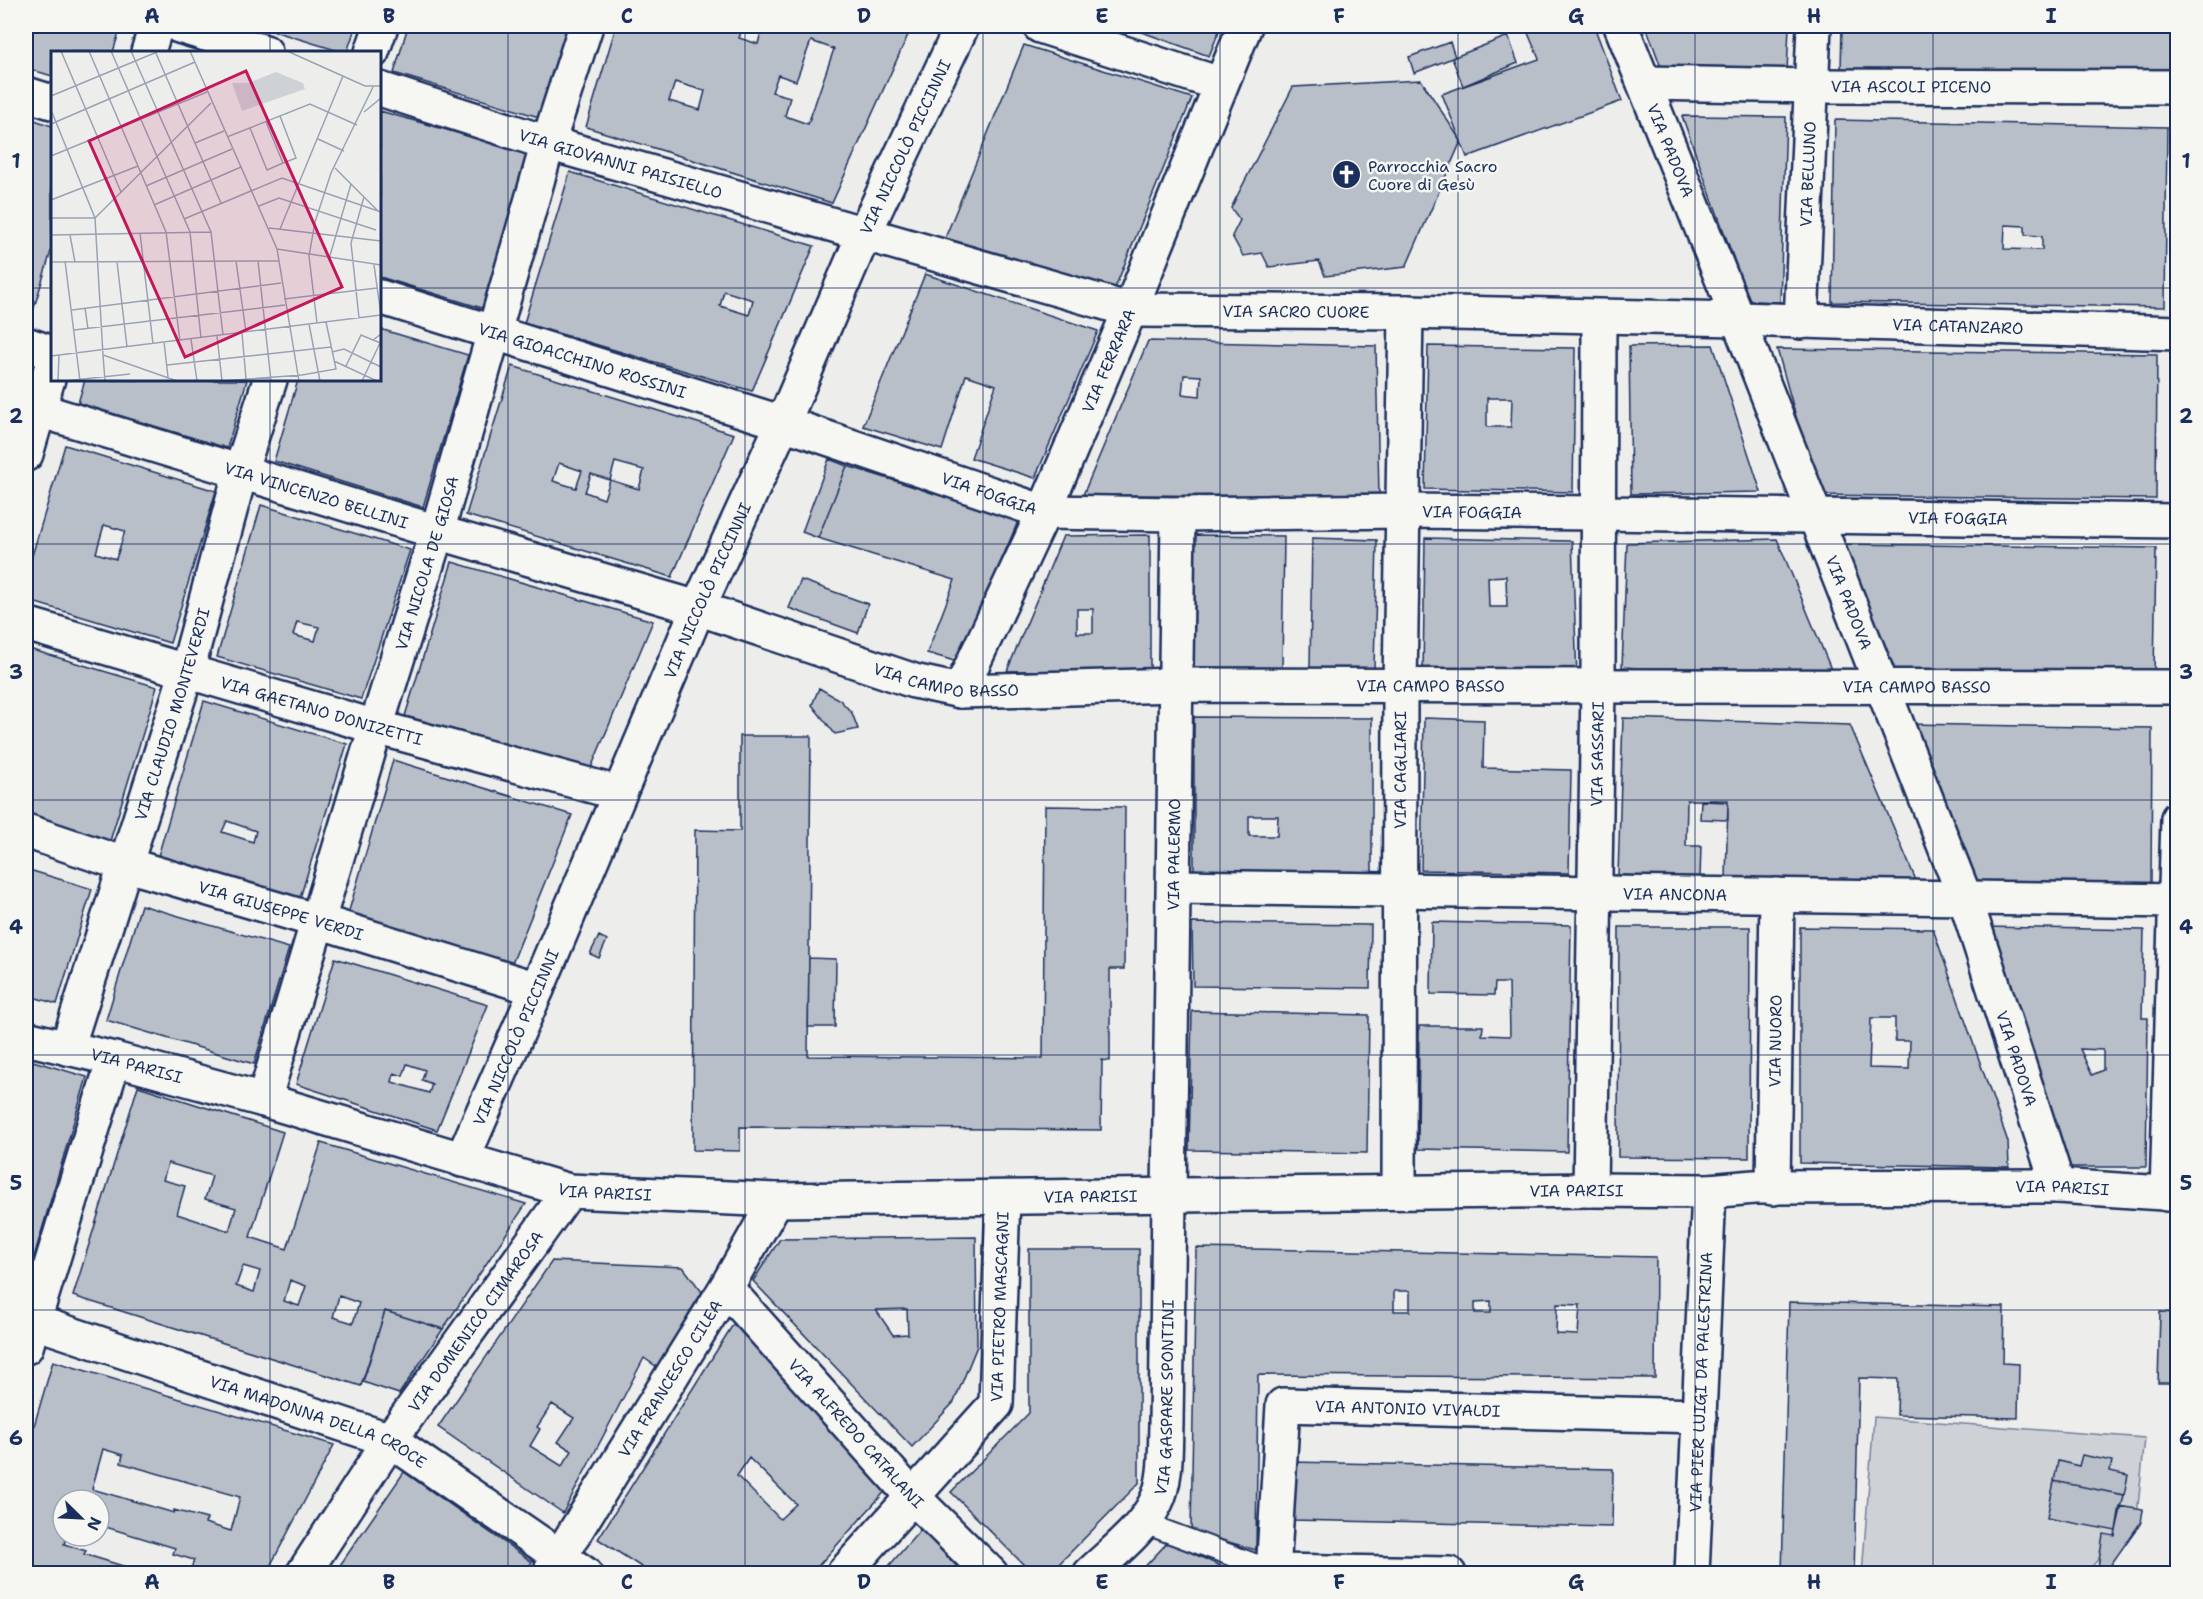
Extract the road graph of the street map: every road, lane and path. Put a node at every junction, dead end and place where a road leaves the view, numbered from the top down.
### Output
1 (156, 26) edge
2 (179, 26) edge
3 (381, 26) edge
4 (586, 26) edge
5 (962, 26) edge
6 (1040, 26) edge
7 (1245, 26) edge
8 (1621, 26) edge
9 (1814, 26) edge
10 (148, 51) edge
11 (262, 51) edge
12 (372, 51) edge
13 (1644, 82) junction
14 (1221, 84) junction
15 (1811, 86) junction
16 (2178, 87) edge
17 (381, 89) edge
18 (26, 94) edge
19 (51, 102) edge
20 (548, 143) junction
21 (864, 234) junction
22 (381, 297) edge
23 (1130, 310) junction
24 (1406, 312) junction
25 (1599, 317) junction
26 (1738, 319) junction
27 (1801, 322) junction
28 (2178, 333) edge
29 (494, 334) junction
30 (26, 344) edge
31 (51, 353) edge
32 (51, 368) edge
33 (270, 381) edge
34 (39, 410) junction
35 (783, 423) junction
36 (26, 454) edge
37 (241, 470) junction
38 (1404, 511) junction
39 (1044, 512) junction
40 (1599, 513) junction
41 (1178, 514) junction
42 (1815, 517) junction
43 (2178, 521) edge
44 (437, 532) junction
45 (698, 608) junction
46 (26, 624) edge
47 (187, 671) junction
48 (1176, 685) junction
49 (1401, 686) junction
50 (1598, 686) junction
51 (1882, 687) junction
52 (2178, 687) edge
53 (960, 691) junction
54 (376, 727) junction
55 (618, 793) junction
56 (2178, 818) edge
57 (26, 831) edge
58 (124, 864) junction
59 (1174, 887) junction
60 (1401, 890) junction
61 (1593, 893) junction
62 (1777, 896) junction
63 (1965, 898) junction
64 (2176, 901) edge
65 (318, 921) junction
66 (537, 989) junction
67 (26, 1038) edge
68 (66, 1048) junction
69 (114, 1059) junction
70 (264, 1100) junction
71 (462, 1160) junction
72 (2058, 1186) junction
73 (1773, 1188) junction
74 (1590, 1190) junction
75 (568, 1191) junction
76 (1709, 1191) junction
77 (1399, 1192) junction
78 (2172, 1194) edge
79 (1170, 1195) junction
80 (1003, 1198) junction
81 (776, 1200) junction
82 (726, 1288) junction
83 (28, 1329) edge
84 (1700, 1416) junction
85 (390, 1440) junction
86 (912, 1496) junction
87 (1144, 1523) junction
88 (565, 1568) edge
89 (1273, 1572) edge
90 (303, 1574) edge
91 (843, 1574) edge
92 (991, 1574) edge
93 (1090, 1574) edge
94 (1449, 1574) edge
95 (1692, 1574) edge

1 - 10 street
2 - 11 street
3 - 12 street
4 - 20 street, VIA NICOLA DE GIOSA
5 - 21 street, VIA NICCOLÒ PICCINNI
6 - 14 street
7 - 14 street, VIA FERRARA
8 - 13 street, VIA PADOVA
9 - 15 street, VIA BELLUNO
13 - 15 street, VIA ASCOLI PICENO
13 - 26 street, VIA PADOVA
14 - 23 street, VIA FERRARA
15 - 16 street, VIA ASCOLI PICENO
15 - 27 street, VIA BELLUNO
17 - 20 street, VIA GIOVANNI PAISIELLO
18 - 19 street
20 - 21 street, VIA GIOVANNI PAISIELLO
20 - 29 street, VIA NICOLA DE GIOSA
21 - 23 street, VIA SACRO CUORE
21 - 35 street, VIA NICCOLÒ PICCINNI
22 - 29 street, VIA GIOACCHINO ROSSINI
23 - 24 street, VIA SACRO CUORE
23 - 39 street, VIA FERRARA
24 - 25 street, VIA SACRO CUORE
24 - 38 street, VIA CAGLIARI
25 - 26 street, VIA SACRO CUORE
25 - 40 street, VIA SASSARI
26 - 27 street, VIA CATANZARO
26 - 42 street, VIA PADOVA
27 - 28 street, VIA CATANZARO
29 - 35 street, VIA GIOACCHINO ROSSINI
29 - 44 street, VIA NICOLA DE GIOSA
30 - 31 street
32 - 34 street
33 - 37 street, VIA CLAUDIO MONTEVERDI
34 - 36 street
34 - 37 street, VIA VINCENZO BELLINI
35 - 39 street, VIA FOGGIA
35 - 45 street, VIA NICCOLÒ PICCINNI
37 - 44 street, VIA VINCENZO BELLINI
37 - 47 street, VIA CLAUDIO MONTEVERDI
38 - 40 street, VIA FOGGIA
38 - 41 street, VIA FOGGIA
38 - 49 street, VIA CAGLIARI
39 - 41 street, VIA FOGGIA
39 - 53 street, VIA FERRARA
40 - 42 street, VIA FOGGIA
40 - 50 street, VIA SASSARI
41 - 48 street, VIA PALERMO
42 - 43 street, VIA FOGGIA
42 - 51 street, VIA PADOVA
44 - 45 street, VIA VINCENZO BELLINI
44 - 54 street, VIA NICOLA DE GIOSA
45 - 53 street, VIA CAMPO BASSO
45 - 55 street, VIA NICCOLÒ PICCINNI
46 - 47 street, VIA GAETANO DONIZETTI
47 - 54 street, VIA GAETANO DONIZETTI
47 - 58 street, VIA CLAUDIO MONTEVERDI
48 - 49 street, VIA CAMPO BASSO
48 - 53 street, VIA CAMPO BASSO
48 - 59 street, VIA PALERMO
49 - 50 street, VIA CAMPO BASSO
49 - 60 street, VIA CAGLIARI
50 - 51 street, VIA CAMPO BASSO
50 - 61 street, VIA SASSARI
51 - 52 street, VIA CAMPO BASSO
51 - 63 street, VIA PADOVA
54 - 55 street, VIA GAETANO DONIZETTI
54 - 65 street, VIA NICOLA DE GIOSA
55 - 66 street, VIA NICCOLÒ PICCINNI
56 - 64 street
57 - 58 street, VIA GIUSEPPE VERDI
58 - 65 street, VIA GIUSEPPE VERDI
58 - 68 street, VIA CLAUDIO MONTEVERDI
59 - 60 street, VIA ANCONA
59 - 79 street, VIA PALERMO
60 - 61 street, VIA ANCONA
60 - 77 street, VIA CAGLIARI
61 - 62 street, VIA ANCONA
61 - 74 street, VIA SASSARI
62 - 63 street, VIA ANCONA
62 - 73 street, VIA NUORO
63 - 64 street, VIA ANCONA
63 - 72 street, VIA PADOVA
64 - 78 street
65 - 66 street, VIA GIUSEPPE VERDI
65 - 70 street, VIA NICOLA DE GIOSA
66 - 71 street, VIA NICCOLÒ PICCINNI
67 - 68 street, VIA PARISI
68 - 69 street, VIA PARISI
69 - 70 street, VIA PARISI
69 - 83 street
70 - 71 street, VIA PARISI
71 - 75 street, VIA PARISI
72 - 73 street, VIA PARISI
72 - 78 street, VIA PARISI
73 - 76 street, VIA PARISI
74 - 76 street, VIA PARISI
74 - 77 street, VIA PARISI
75 - 81 street, VIA PARISI
75 - 85 street, VIA DOMENICO CIMAROSA
76 - 84 street, VIA PIER LUIGI DA PALESTRINA
77 - 79 street, VIA PARISI
79 - 80 street, VIA PARISI
79 - 87 street, VIA GASPARE SPONTINI
80 - 81 street, VIA PARISI
80 - 86 street, VIA PIETRO MASCAGNI
81 - 82 street, VIA FRANCESCO CILEA
82 - 86 street, VIA ALFREDO CATALANI
82 - 88 street, VIA FRANCESCO CILEA
83 - 85 street, VIA MADONNA DELLA CROCE
84 - 89 street, VIA ANTONIO VIVALDI
84 - 95 street, VIA PIER LUIGI DA PALESTRINA
85 - 88 street, VIA MADONNA DELLA CROCE
85 - 90 street, VIA DOMENICO CIMAROSA
86 - 91 street, VIA PIETRO MASCAGNI
86 - 92 street, VIA ALFREDO CATALANI
87 - 89 lane
87 - 93 street, VIA GASPARE SPONTINI
89 - 94 street

